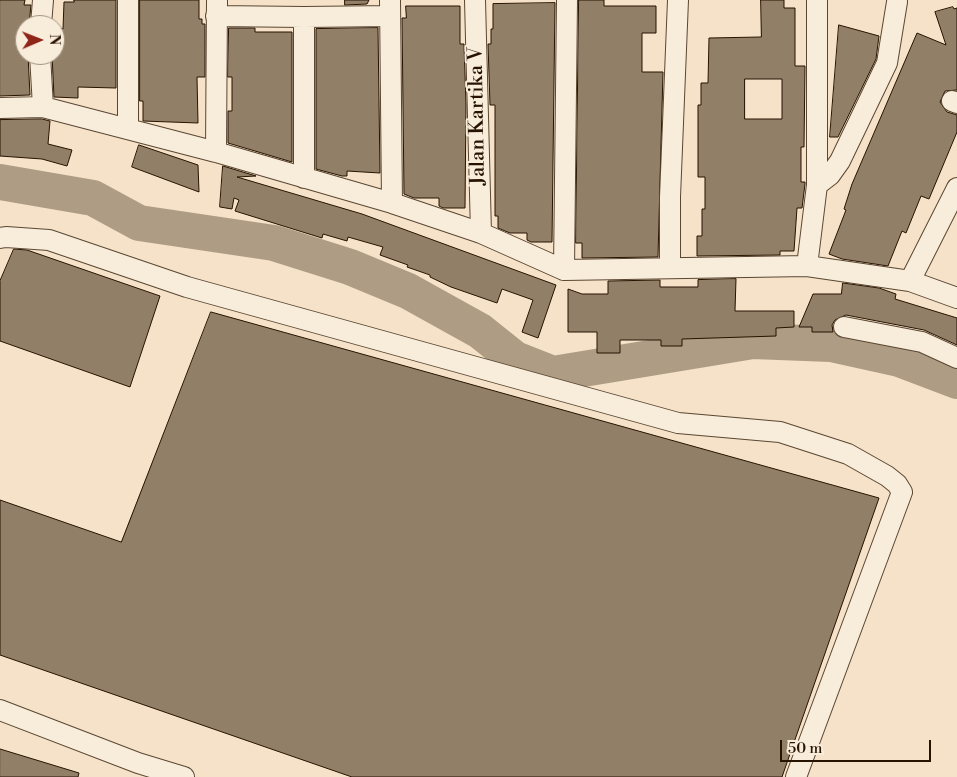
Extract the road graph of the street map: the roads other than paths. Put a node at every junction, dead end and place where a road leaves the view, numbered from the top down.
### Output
1 (43, 0) edge
2 (128, 0) edge
3 (475, 0) edge
4 (567, 0) edge
5 (678, 0) edge
6 (817, 0) edge
7 (897, 1) edge
8 (216, 8) edge
9 (390, 8) edge
10 (42, 15) edge
11 (304, 17) junction
12 (41, 65) edge
13 (0, 108) edge
14 (43, 108) junction
15 (128, 128) junction
16 (216, 152) junction
17 (304, 178) junction
18 (817, 185) junction
19 (955, 196) edge
20 (392, 202) junction
21 (482, 233) junction
22 (0, 238) edge
23 (807, 266) junction
24 (670, 268) junction
25 (564, 270) junction
26 (910, 281) junction
27 (957, 298) edge
28 (844, 328) dead end
29 (957, 358) edge
30 (0, 710) edge
31 (184, 777) edge
32 (796, 777) edge

1 - 10 street
2 - 15 street
3 - 21 street, Jalan Kartika V
4 - 25 street
5 - 24 street
6 - 18 street
7 - 18 street
8 - 11 street
8 - 16 street
9 - 11 street
9 - 20 street
11 - 17 street
12 - 14 street
13 - 14 street
14 - 15 street
15 - 16 street
16 - 17 street
17 - 20 street
18 - 23 street
19 - 26 street
20 - 21 street
21 - 25 street
22 - 32 street
23 - 24 street
23 - 26 street
24 - 25 street
26 - 27 street
28 - 29 street
30 - 31 street

